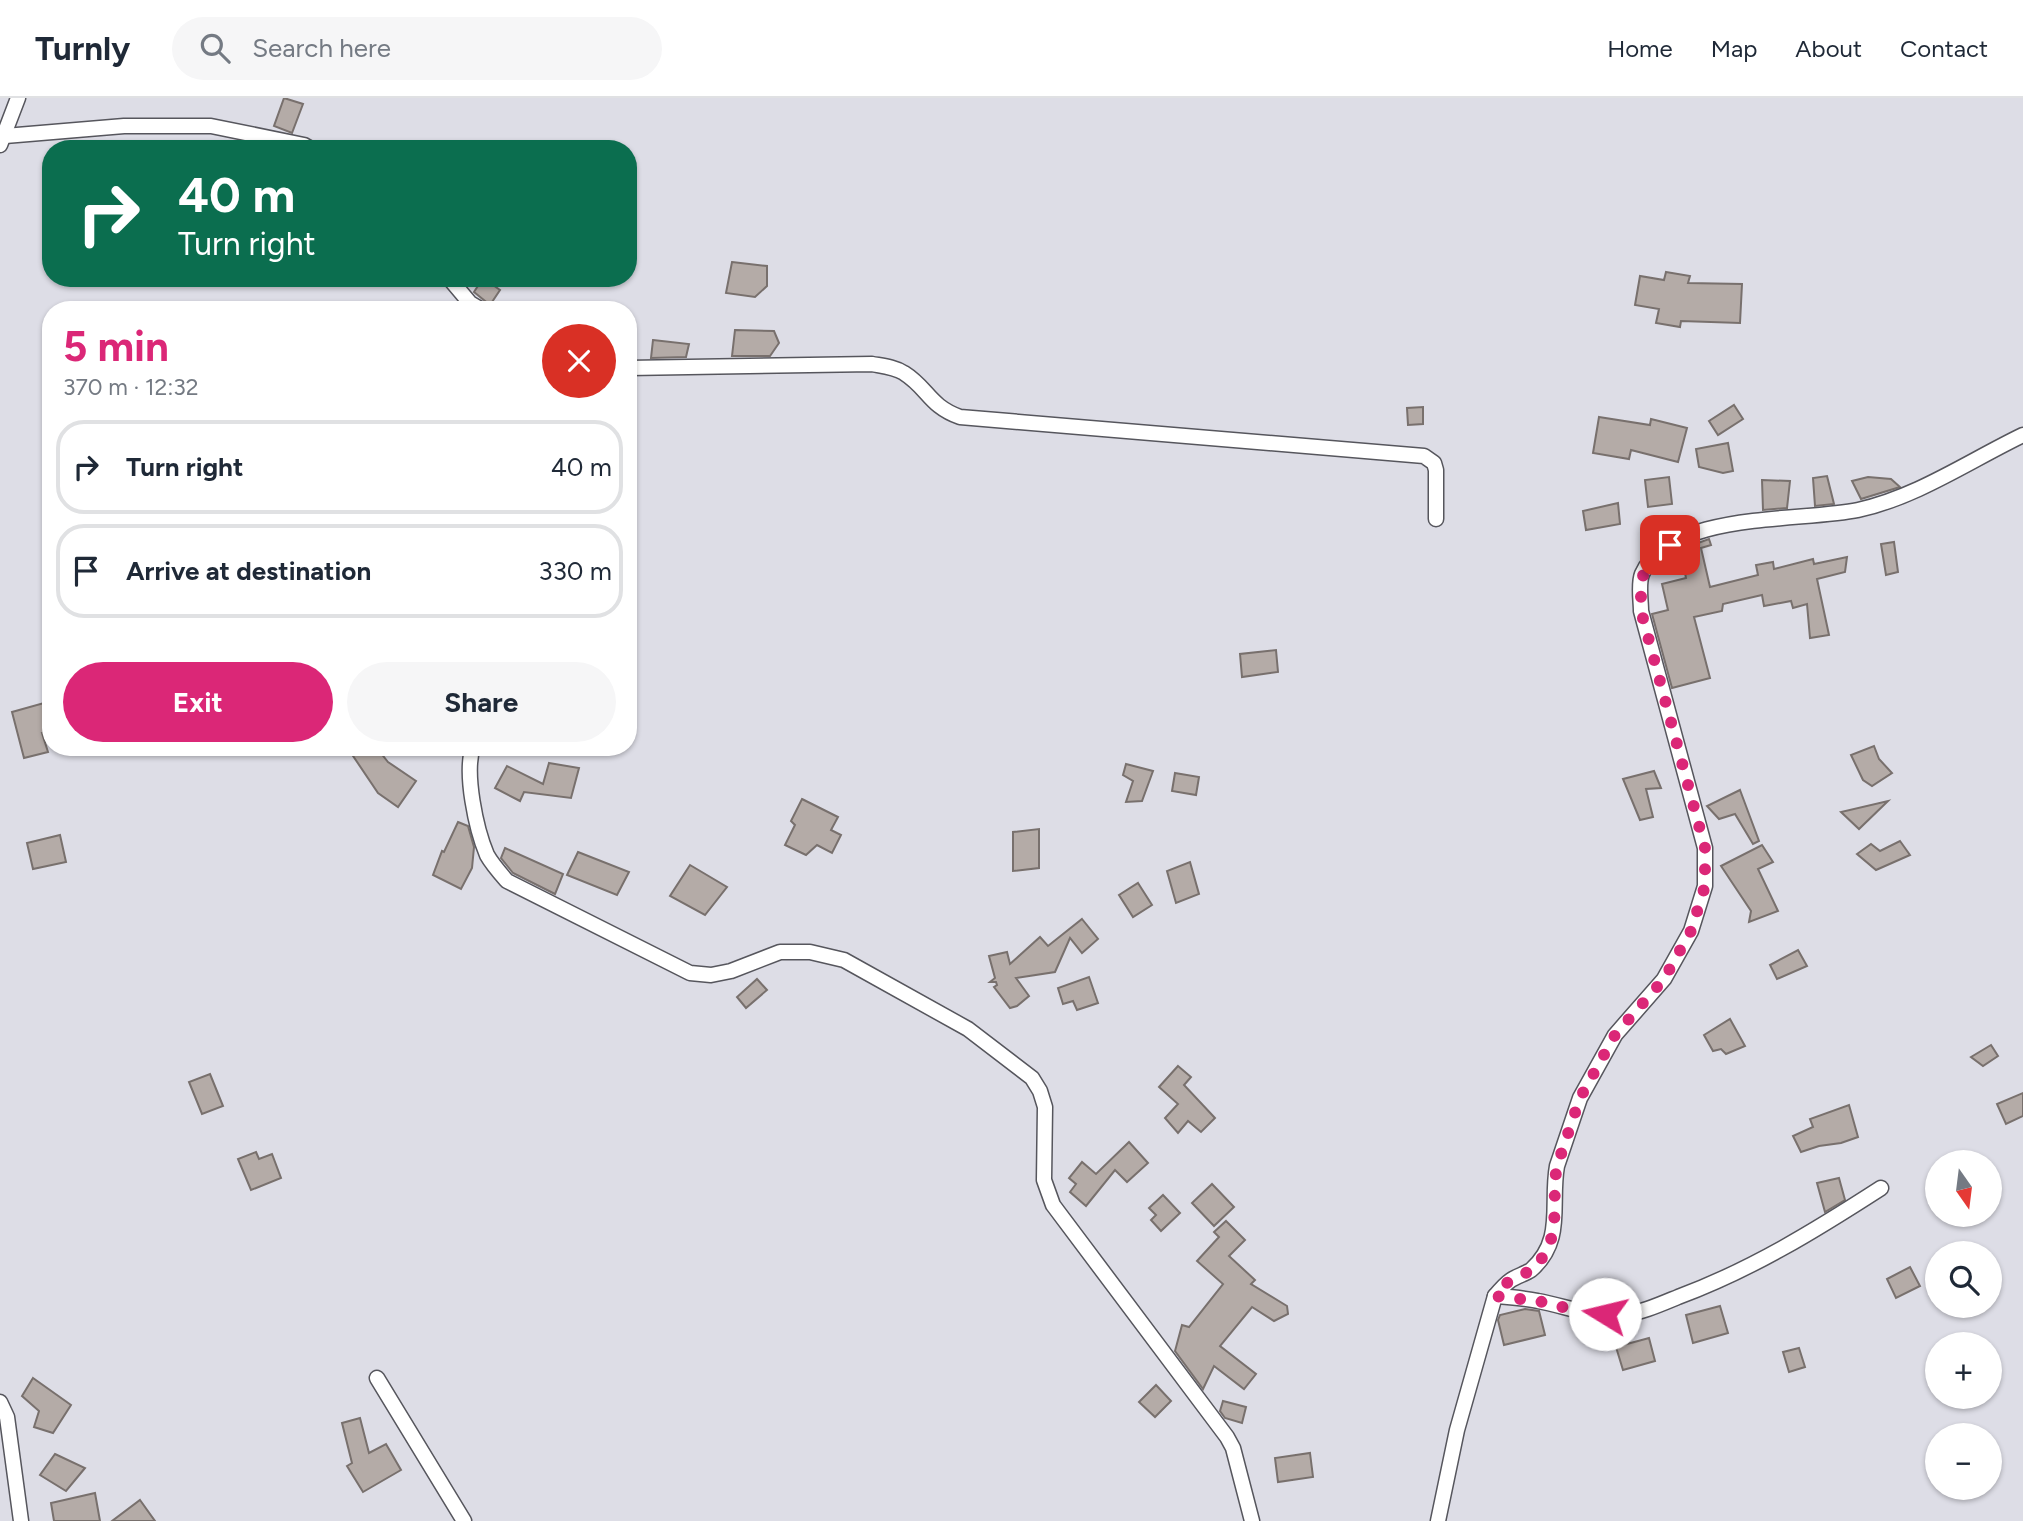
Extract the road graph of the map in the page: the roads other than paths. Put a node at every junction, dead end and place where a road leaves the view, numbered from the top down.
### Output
1 (19, 98) edge
2 (279, 140) edge
3 (2, 141) edge
4 (457, 287) edge
5 (468, 301) edge
6 (637, 368) edge
7 (2023, 435) edge
8 (1436, 519) dead end
9 (470, 756) edge
10 (1881, 1188) dead end
11 (1495, 1296) junction
12 (377, 1378) dead end
13 (0, 1402) edge
14 (21, 1521) edge
15 (464, 1521) edge
16 (1252, 1521) edge
17 (1438, 1521) edge

1 - 3 street
2 - 3 street
4 - 5 street
6 - 8 street
7 - 11 street
9 - 16 street
10 - 11 street
11 - 17 street
12 - 15 street
13 - 14 street

